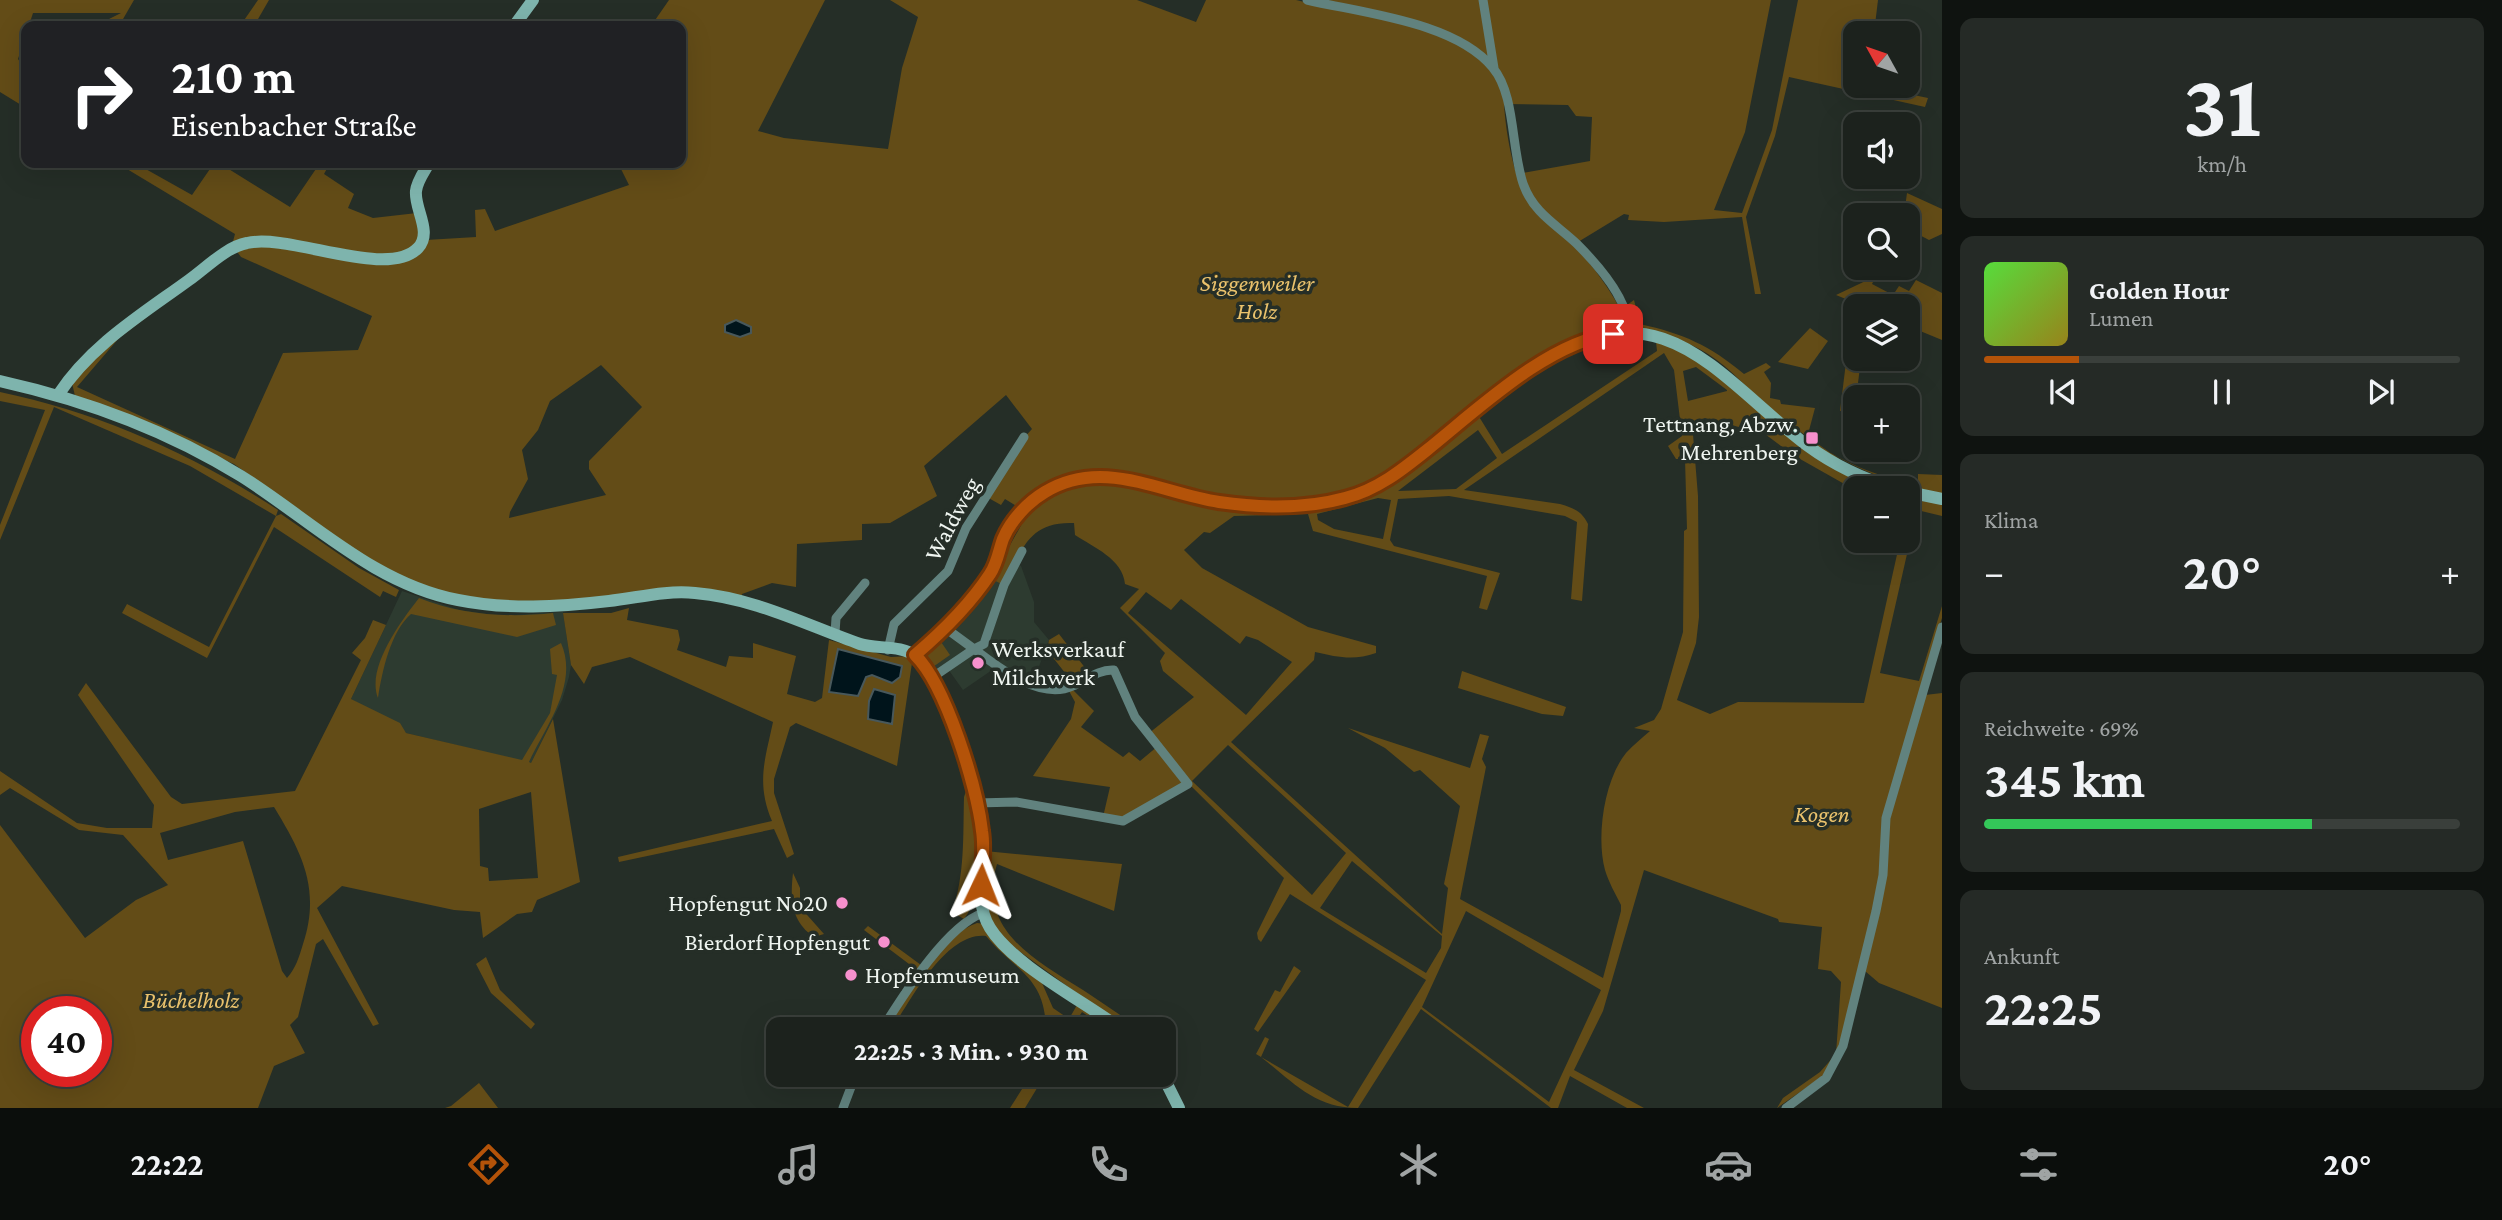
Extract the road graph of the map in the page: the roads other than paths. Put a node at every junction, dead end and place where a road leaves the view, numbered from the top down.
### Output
1 (533, 0) edge
2 (1307, 0) edge
3 (1483, 0) edge
4 (518, 21) edge
5 (1494, 68) junction
6 (426, 168) edge
7 (1628, 334) junction
8 (0, 382) edge
9 (58, 395) junction
10 (1024, 437) dead end
11 (1862, 476) edge
12 (1920, 494) edge
13 (1942, 499) edge
14 (1022, 551) dead end
15 (865, 583) dead end
16 (944, 627) junction
17 (1942, 627) edge
18 (835, 633) junction
19 (974, 649) junction
20 (888, 650) junction
21 (915, 655) junction
22 (930, 680) junction
23 (977, 803) junction
24 (983, 913) junction
25 (891, 1017) edge
26 (1104, 1017) edge
27 (851, 1087) edge
28 (1168, 1087) edge
29 (843, 1108) edge
30 (1179, 1108) edge
31 (1786, 1108) edge

1 - 4 street
2 - 5 street
3 - 5 street
5 - 7 street
6 - 9 street
7 - 11 street
7 - 16 street
8 - 9 street
9 - 18 street
10 - 20 street, Waldweg
12 - 13 street
14 - 19 street
15 - 18 street
16 - 19 street
16 - 21 street
17 - 31 street
18 - 20 street
19 - 22 street
19 - 23 street
20 - 21 street
21 - 22 street
22 - 23 street
23 - 24 street
24 - 25 street
24 - 26 street
27 - 29 street
28 - 30 street

